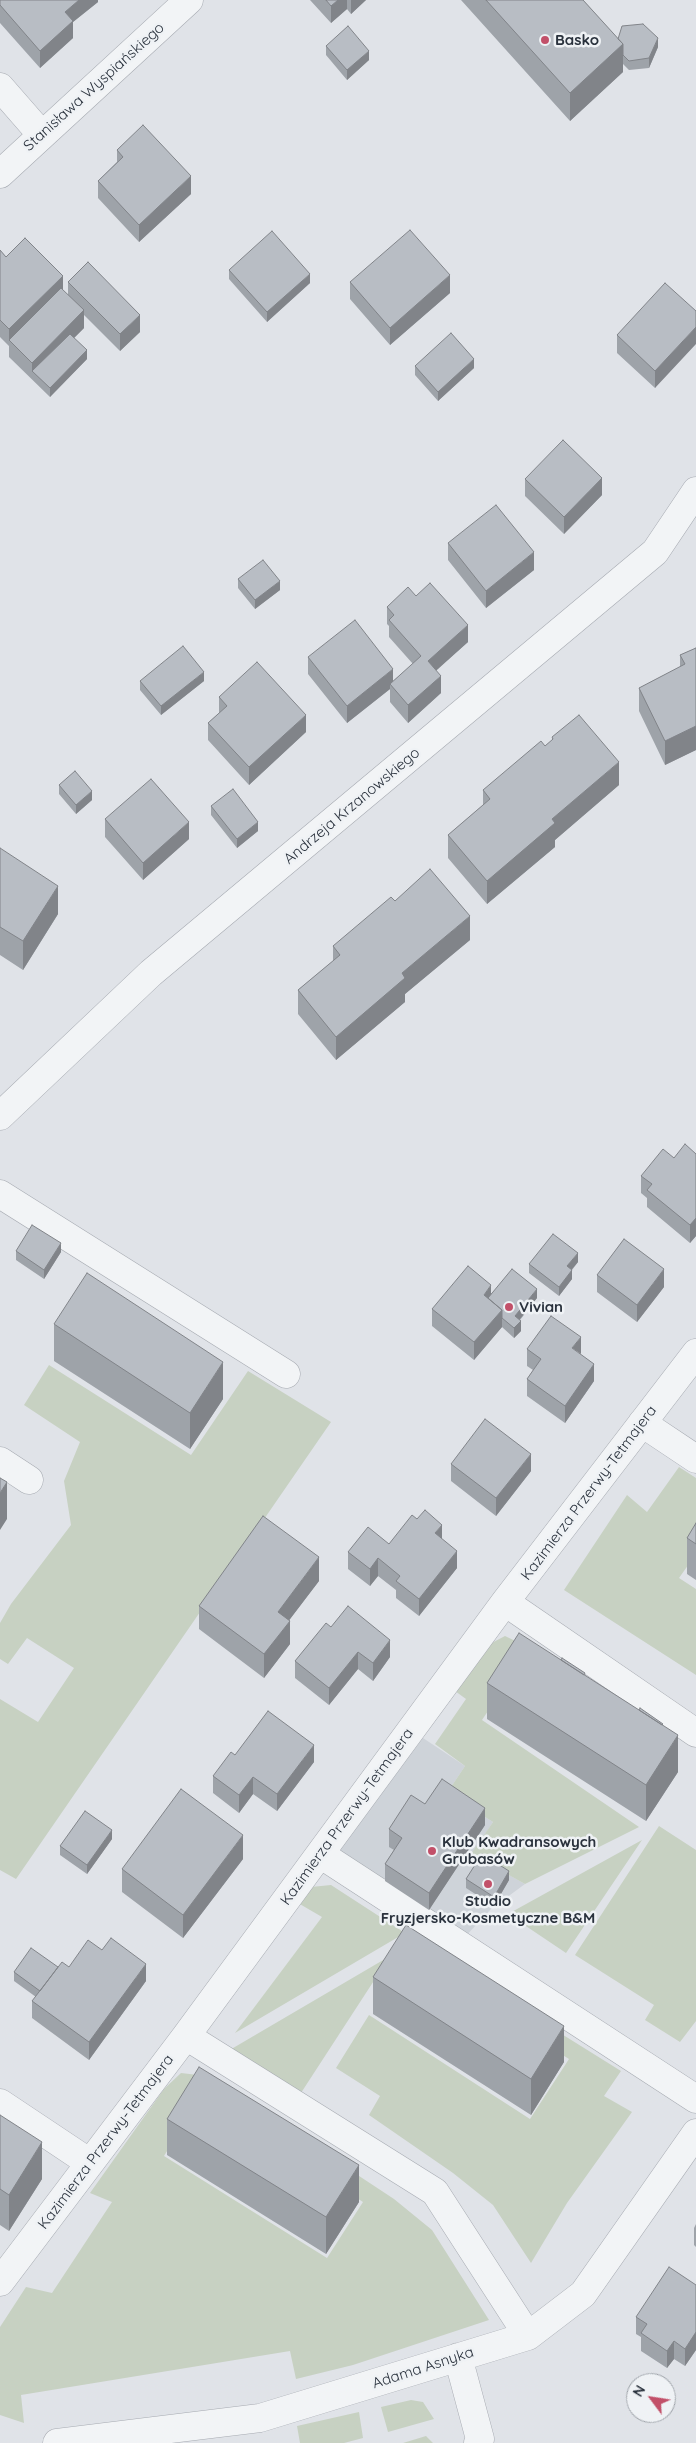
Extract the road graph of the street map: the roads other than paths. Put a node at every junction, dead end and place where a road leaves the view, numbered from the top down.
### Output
1 (189, 0) edge
2 (0, 88) edge
3 (41, 134) junction
4 (0, 174) edge
5 (696, 491) edge
6 (0, 1116) edge
7 (0, 1194) edge
8 (696, 1354) edge
9 (286, 1374) dead end
10 (642, 1424) junction
11 (696, 1458) edge
12 (0, 1461) edge
13 (29, 1480) dead end
14 (505, 1602) junction
15 (696, 1733) edge
16 (320, 1854) junction
17 (186, 2036) junction
18 (696, 2099) edge
19 (0, 2103) edge
20 (696, 2133) edge
21 (90, 2162) junction
22 (0, 2282) edge
23 (528, 2336) junction
24 (458, 2357) junction
25 (57, 2443) edge
26 (478, 2443) edge

1 - 3 street, Stanisława Wyspiańskiego
2 - 3 street
3 - 4 street, Stanisława Wyspiańskiego
5 - 6 street, Andrzeja Krzanowskiego
7 - 9 street
8 - 10 street, Kazimierza Przerwy-Tetmajera
10 - 11 street
10 - 14 street, Kazimierza Przerwy-Tetmajera
12 - 13 street
14 - 15 street
14 - 16 street, Kazimierza Przerwy-Tetmajera
16 - 17 street, Kazimierza Przerwy-Tetmajera
16 - 18 street
17 - 21 street, Kazimierza Przerwy-Tetmajera
17 - 23 street
19 - 21 street
20 - 23 street, Adama Asnyka
21 - 22 street, Kazimierza Przerwy-Tetmajera
23 - 24 street, Adama Asnyka
24 - 25 street, Adama Asnyka
24 - 26 street

